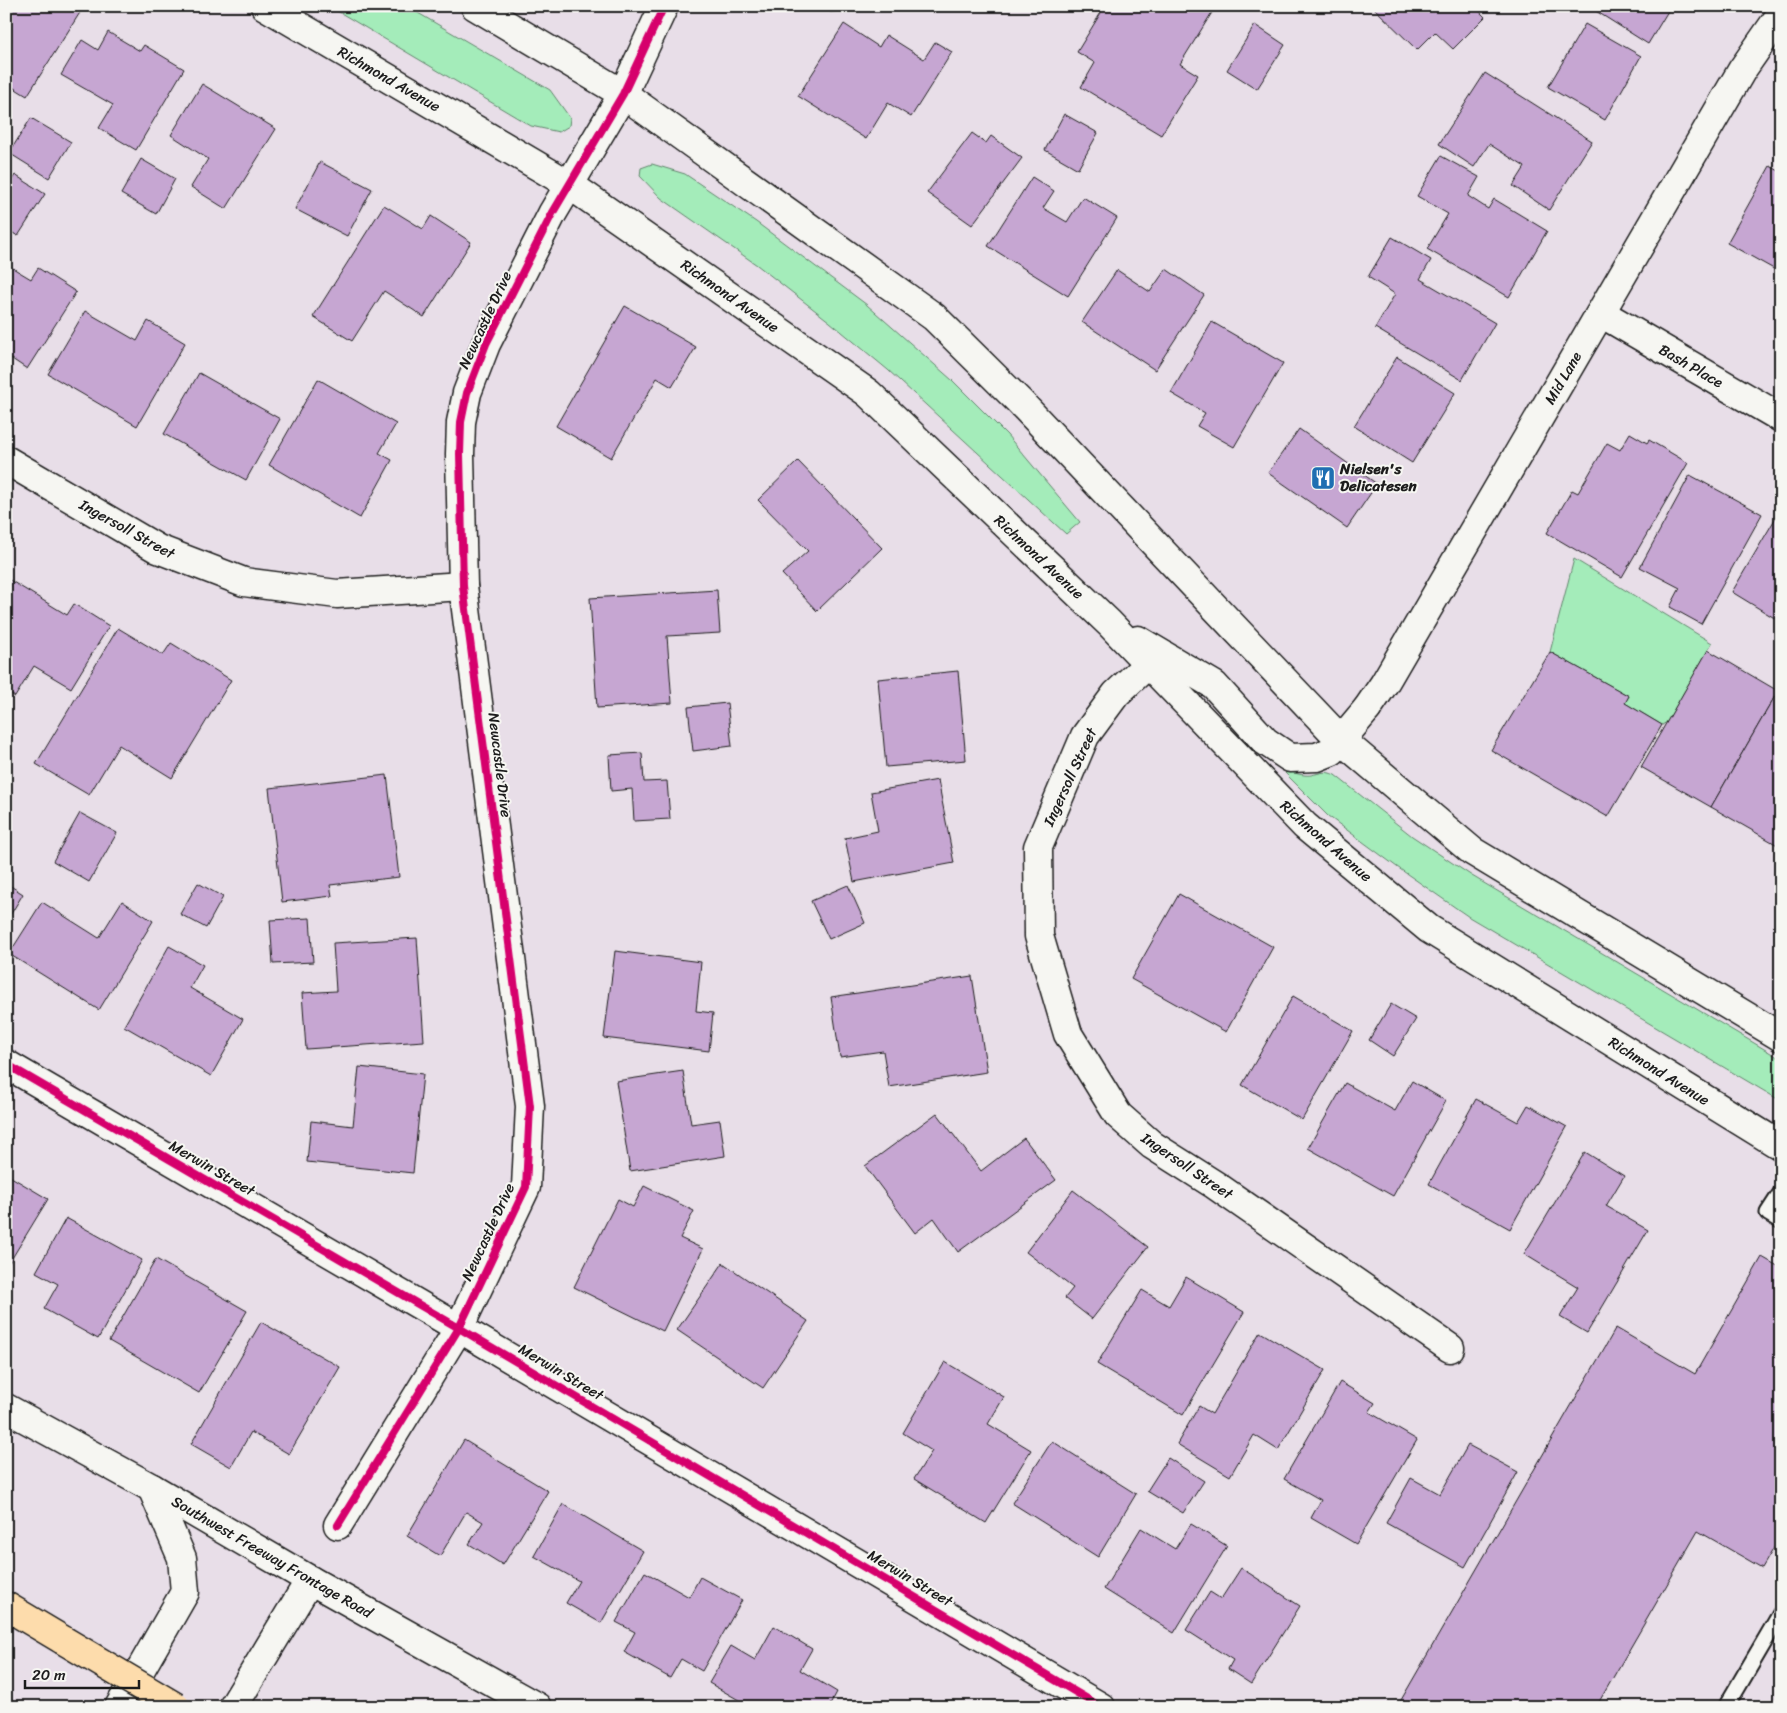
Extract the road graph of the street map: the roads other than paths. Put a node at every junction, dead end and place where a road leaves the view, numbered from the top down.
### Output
1 (265, 6) edge
2 (475, 6) edge
3 (664, 6) edge
4 (1781, 14) edge
5 (623, 94) junction
6 (570, 185) junction
7 (1600, 314) junction
8 (1781, 418) edge
9 (6, 460) edge
10 (463, 586) junction
11 (1109, 623) junction
12 (1148, 664) junction
13 (1341, 740) junction
14 (1781, 1037) edge
15 (6, 1064) edge
16 (1781, 1146) edge
17 (1781, 1193) edge
18 (1781, 1221) edge
19 (459, 1328) junction
20 (1450, 1348) dead end
21 (6, 1408) edge
22 (152, 1488) junction
23 (338, 1525) dead end
24 (310, 1580) junction
25 (6, 1606) edge
26 (1781, 1613) edge
27 (119, 1707) edge
28 (176, 1707) edge
29 (233, 1707) edge
30 (537, 1707) edge
31 (1101, 1707) edge
32 (1726, 1707) edge

1 - 6 street, Richmond Avenue
2 - 5 street
3 - 5 street, Newcastle Drive
4 - 7 street, Mid Lane
5 - 6 street, Newcastle Drive
5 - 13 street
6 - 10 street, Newcastle Drive
6 - 11 street, Richmond Avenue
7 - 8 street, Bash Place
7 - 13 street, Mid Lane
9 - 10 street, Ingersoll Street
10 - 19 street, Newcastle Drive
11 - 12 street, Richmond Avenue
11 - 13 street, Mid Lane
12 - 16 street, Richmond Avenue
12 - 20 street, Ingersoll Street
13 - 14 street
15 - 19 street, Merwin Street
17 - 18 lane
19 - 23 street, Newcastle Drive
19 - 31 street, Merwin Street
21 - 22 street, Southwest Freeway Frontage Road
22 - 24 street, Southwest Freeway Frontage Road
22 - 27 street
24 - 29 street
24 - 30 street, Southwest Freeway Frontage Road
25 - 28 highway, bridge
26 - 32 lane

